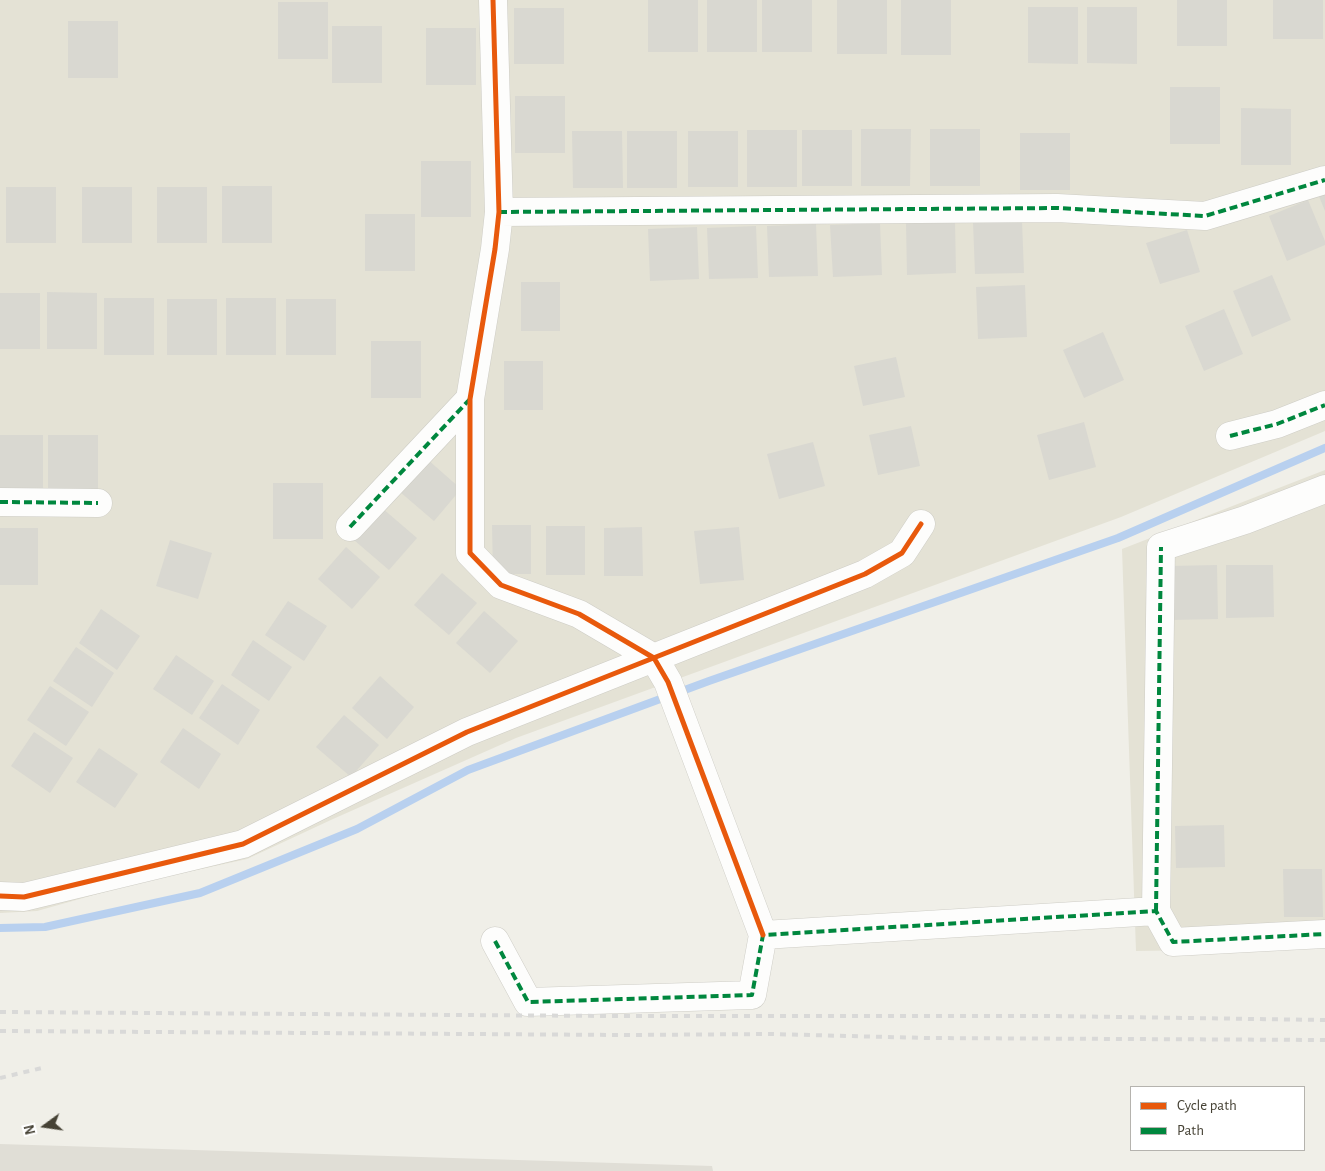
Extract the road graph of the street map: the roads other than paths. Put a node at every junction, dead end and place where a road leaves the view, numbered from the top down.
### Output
1 (493, 0) edge
2 (1325, 180) edge
3 (499, 212) junction
4 (470, 399) junction
5 (1325, 405) edge
6 (1230, 436) dead end
7 (1325, 488) edge
8 (0, 502) edge
9 (98, 504) dead end
10 (921, 524) dead end
11 (350, 527) dead end
12 (654, 658) junction
13 (0, 896) edge
14 (1156, 911) junction
15 (1325, 934) edge
16 (764, 935) junction
17 (495, 941) dead end

1 - 3 street
2 - 3 street
3 - 4 street
4 - 11 street
4 - 12 street
5 - 6 street
7 - 14 street
8 - 9 street
10 - 12 street
12 - 13 street
12 - 16 street
14 - 15 street
14 - 16 street
16 - 17 street

